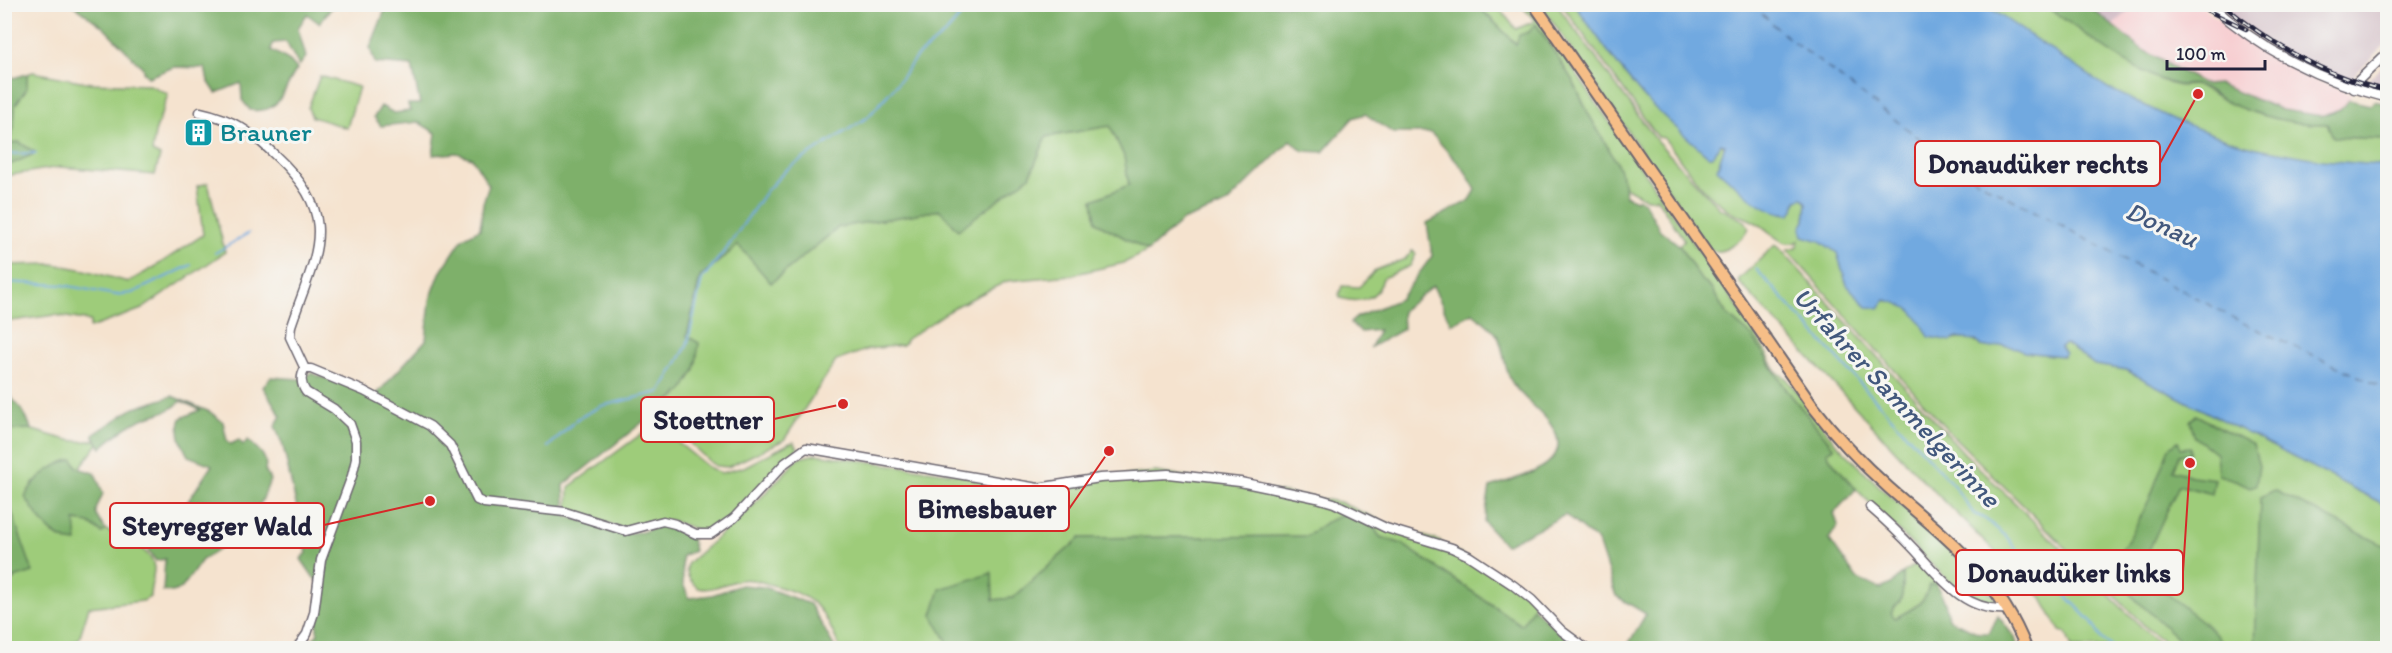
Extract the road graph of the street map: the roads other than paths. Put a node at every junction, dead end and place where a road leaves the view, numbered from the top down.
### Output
1 (1534, 4) edge
2 (2210, 4) edge
3 (2388, 52) edge
4 (2354, 89) junction
5 (2388, 98) edge
6 (200, 112) dead end
7 (305, 369) junction
8 (1870, 507) dead end
9 (2007, 609) junction
10 (297, 648) edge
11 (1585, 648) edge
12 (2026, 648) edge

1 - 9 main road
2 - 4 street
3 - 4 street
4 - 5 street
6 - 7 street
7 - 10 street
7 - 11 street
8 - 9 street
9 - 12 main road

